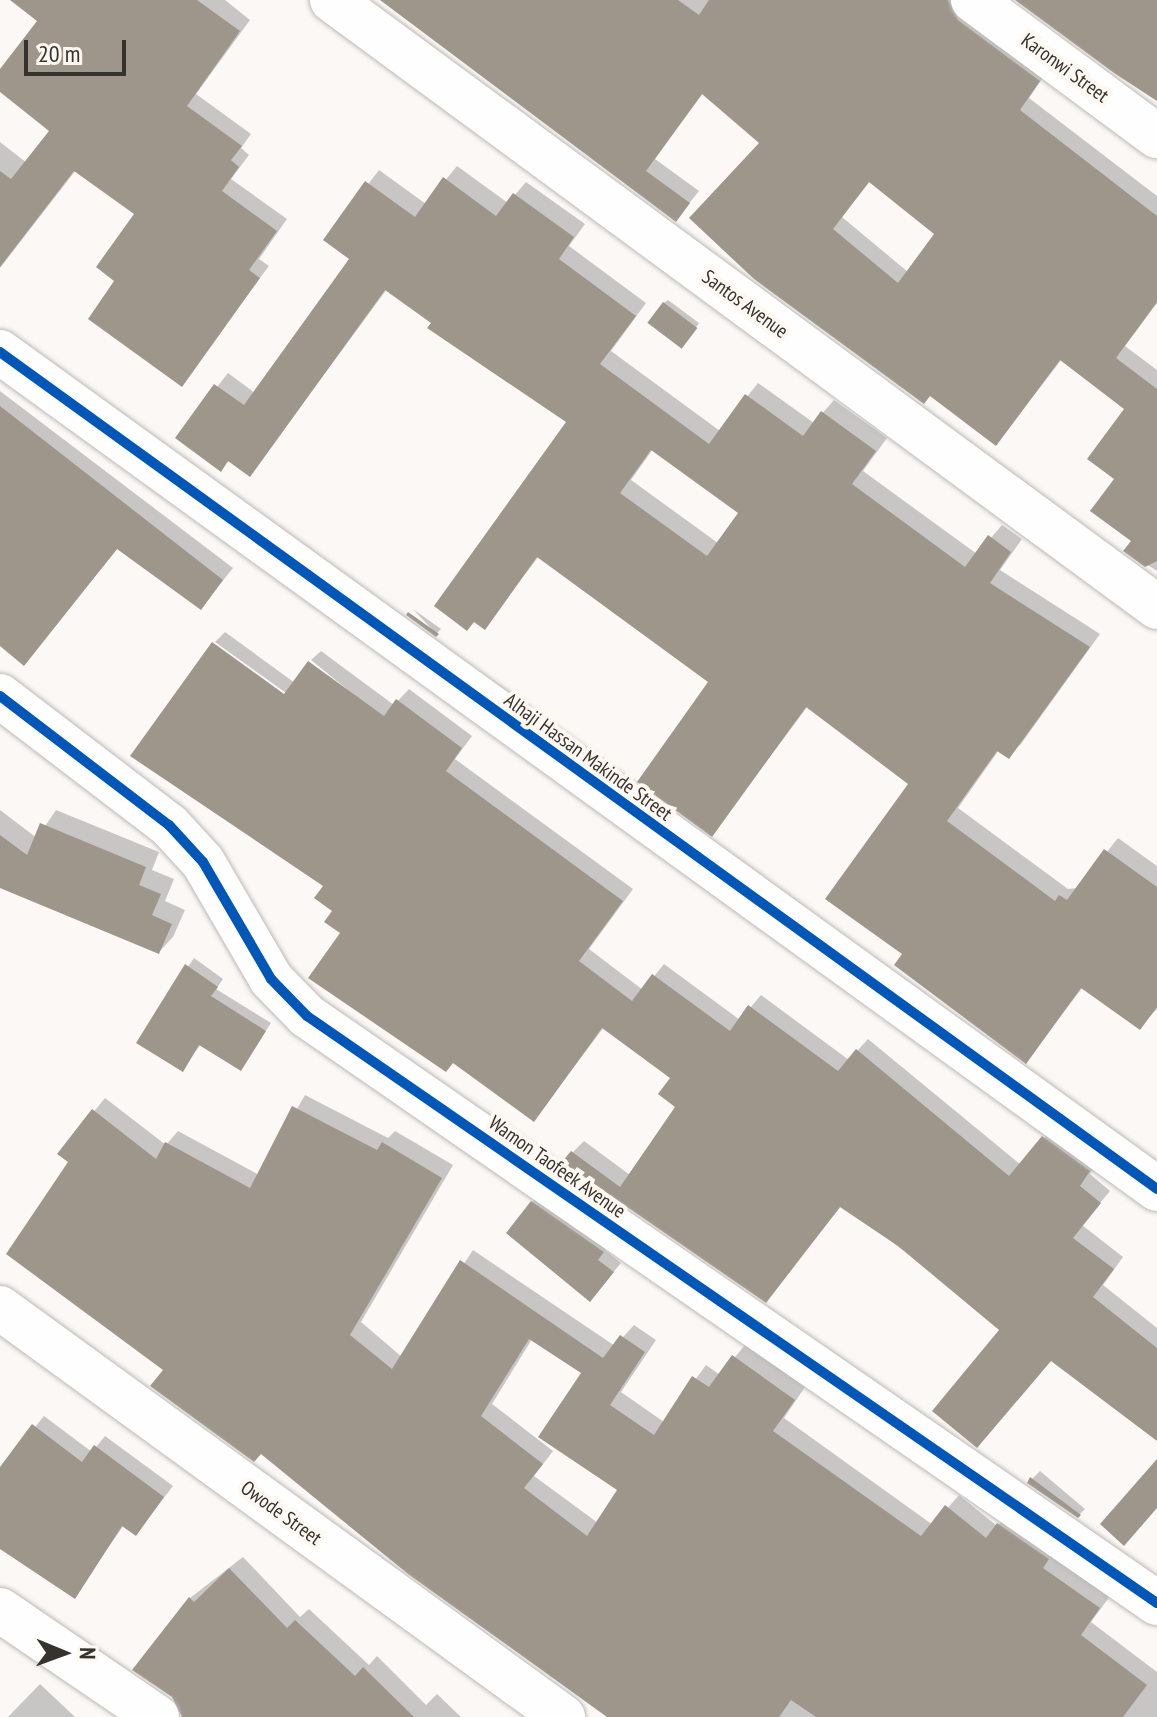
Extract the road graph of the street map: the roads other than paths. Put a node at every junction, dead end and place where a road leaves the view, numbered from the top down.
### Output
1 (332, 0) edge
2 (973, 0) edge
3 (1157, 136) edge
4 (0, 352) edge
5 (1157, 607) edge
6 (0, 696) edge
7 (1157, 1189) edge
8 (0, 1308) edge
9 (1157, 1603) edge
10 (0, 1610) edge
11 (157, 1717) edge
12 (563, 1717) edge

1 - 5 street, Santos Avenue
2 - 3 street, Karonwi Street
4 - 7 street, Alhaji Hassan Makinde Street
6 - 9 street, Wamon Taofeek Avenue
8 - 12 street, Owode Street
10 - 11 street

